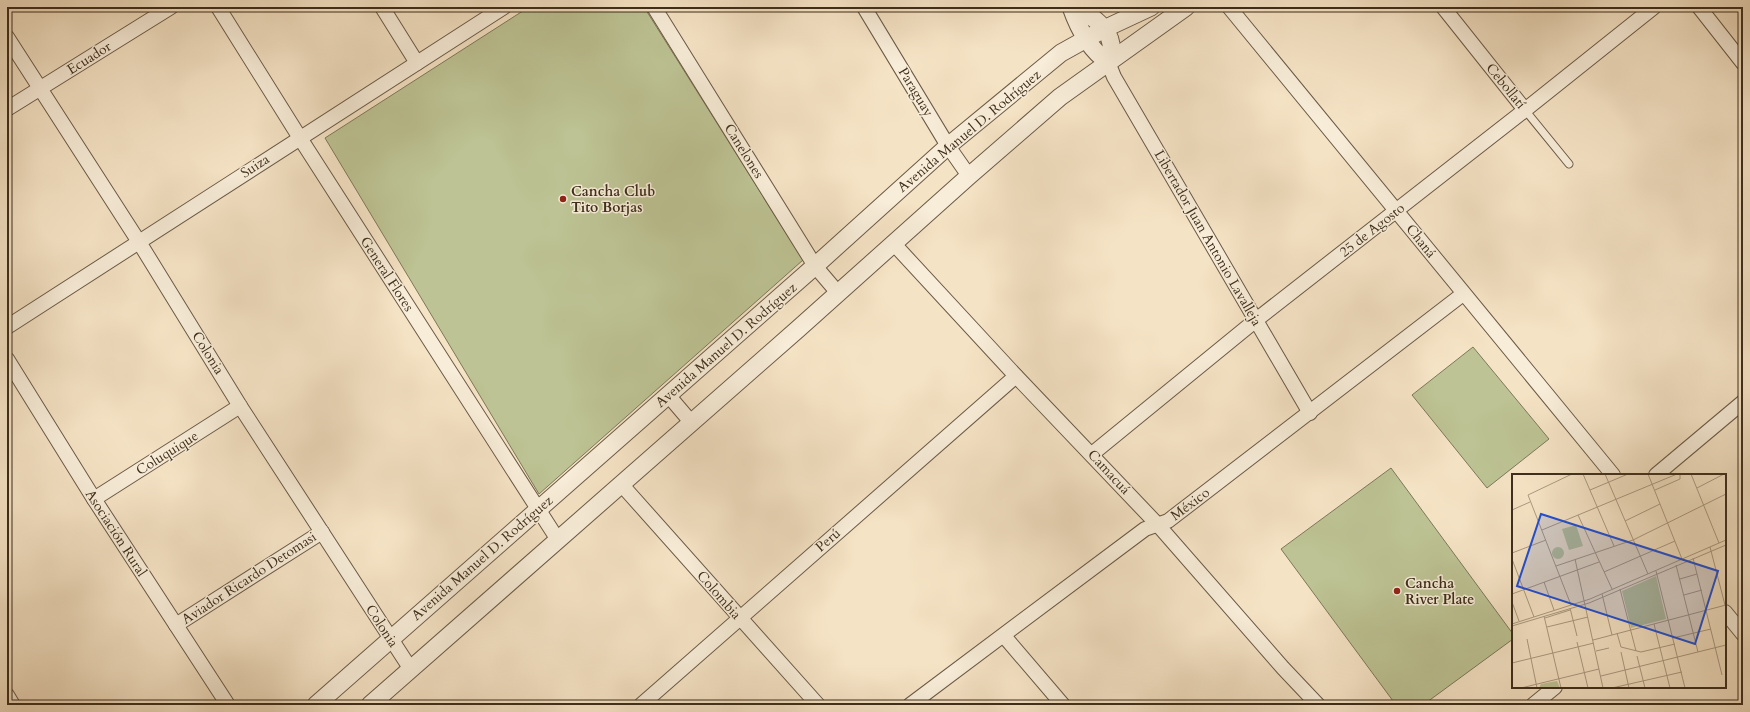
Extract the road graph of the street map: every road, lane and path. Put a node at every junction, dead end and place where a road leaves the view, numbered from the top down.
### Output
1 (171, 7) edge
2 (218, 7) edge
3 (382, 7) edge
4 (504, 7) edge
5 (654, 7) edge
6 (864, 7) edge
7 (1071, 7) edge
8 (1078, 7) edge
9 (1151, 7) edge
10 (1186, 7) edge
11 (1229, 7) edge
12 (1443, 7) edge
13 (1654, 7) edge
14 (1699, 7) edge
15 (1104, 29) junction
16 (7, 37) edge
17 (1086, 38) junction
18 (1108, 62) junction
19 (417, 63) junction
20 (1743, 63) edge
21 (40, 88) junction
22 (7, 109) edge
23 (1525, 110) junction
24 (300, 138) junction
25 (948, 146) junction
26 (1569, 164) dead end
27 (969, 176) junction
28 (1397, 211) junction
29 (139, 242) junction
30 (894, 244) junction
31 (816, 266) junction
32 (838, 293) junction
33 (1463, 294) junction
34 (1256, 320) junction
35 (7, 327) edge
36 (7, 359) edge
37 (1016, 376) junction
38 (668, 395) junction
39 (1743, 402) edge
40 (240, 406) junction
41 (1310, 413) junction
42 (691, 422) junction
43 (1092, 454) junction
44 (1612, 474) edge
45 (1657, 474) edge
46 (621, 484) junction
47 (94, 499) junction
48 (538, 510) junction
49 (1158, 525) junction
50 (322, 532) junction
51 (558, 540) junction
52 (1726, 613) edge
53 (739, 618) junction
54 (176, 625) junction
55 (1743, 634) edge
56 (1004, 636) junction
57 (390, 640) junction
58 (410, 668) junction
59 (1554, 688) edge
60 (7, 695) edge
61 (13, 705) edge
62 (228, 705) edge
63 (316, 705) edge
64 (370, 705) edge
65 (642, 705) edge
66 (818, 705) edge
67 (910, 705) edge
68 (1063, 705) edge
69 (1318, 705) edge
70 (1534, 705) edge

1 - 21 street, Ecuador
2 - 24 street, General Flores
3 - 19 street
4 - 19 street, Suiza
5 - 31 street, Canelones
6 - 25 street, Paraguay
7 - 17 street, Libertador Juan Antonio Lavalleja
8 - 15 street
9 - 15 street, Avenida Manuel D. Rodríguez
10 - 18 street
11 - 28 street, Chaná
12 - 23 street, Cebollatí
13 - 23 street, 25 de Agosto
14 - 20 street
15 - 17 street, Avenida Manuel D. Rodríguez
15 - 18 street
16 - 21 street, Colonia
17 - 18 street, Libertador Juan Antonio Lavalleja
17 - 25 street, Avenida Manuel D. Rodríguez
18 - 27 street
18 - 34 street, Libertador Juan Antonio Lavalleja
19 - 24 street, Suiza
21 - 22 street, Ecuador
21 - 29 street, Colonia
23 - 26 lane, Cebollatí
23 - 28 street, 25 de Agosto
24 - 29 street, Suiza
24 - 48 street, General Flores
25 - 27 street, Paraguay
25 - 31 street, Avenida Manuel D. Rodríguez
27 - 30 street
28 - 33 street, Chaná
28 - 34 street, 25 de Agosto
29 - 35 street, Suiza
29 - 40 street, Colonia
30 - 32 street
30 - 37 street, Camacuá
31 - 32 street, Canelones
31 - 38 street, Avenida Manuel D. Rodríguez
32 - 42 street
33 - 41 street, México
33 - 44 street, Chaná
34 - 41 street, Libertador Juan Antonio Lavalleja
34 - 43 street, 25 de Agosto
36 - 47 street, Asociación Rural
37 - 43 street, Camacuá
37 - 53 street, Perú
38 - 42 street
38 - 48 street, Avenida Manuel D. Rodríguez
39 - 45 street
40 - 47 street, Coluquique
40 - 50 street, Colonia
41 - 49 street, México
42 - 46 street
43 - 49 street, Camacuá
46 - 51 street
46 - 53 street, Colombia
47 - 54 street, Asociación Rural
48 - 51 street, General Flores
48 - 57 street, Avenida Manuel D. Rodríguez
49 - 56 street, México
49 - 69 street, Camacuá
50 - 54 street, Aviador Ricardo Detomasi
50 - 57 street, Colonia
51 - 58 street
52 - 55 street
53 - 65 street, Perú
53 - 66 street, Colombia
54 - 62 street, Asociación Rural
56 - 67 street, México
56 - 68 street
57 - 58 street, Colonia
57 - 63 street, Avenida Manuel D. Rodríguez
58 - 64 street
59 - 70 street
60 - 61 street

